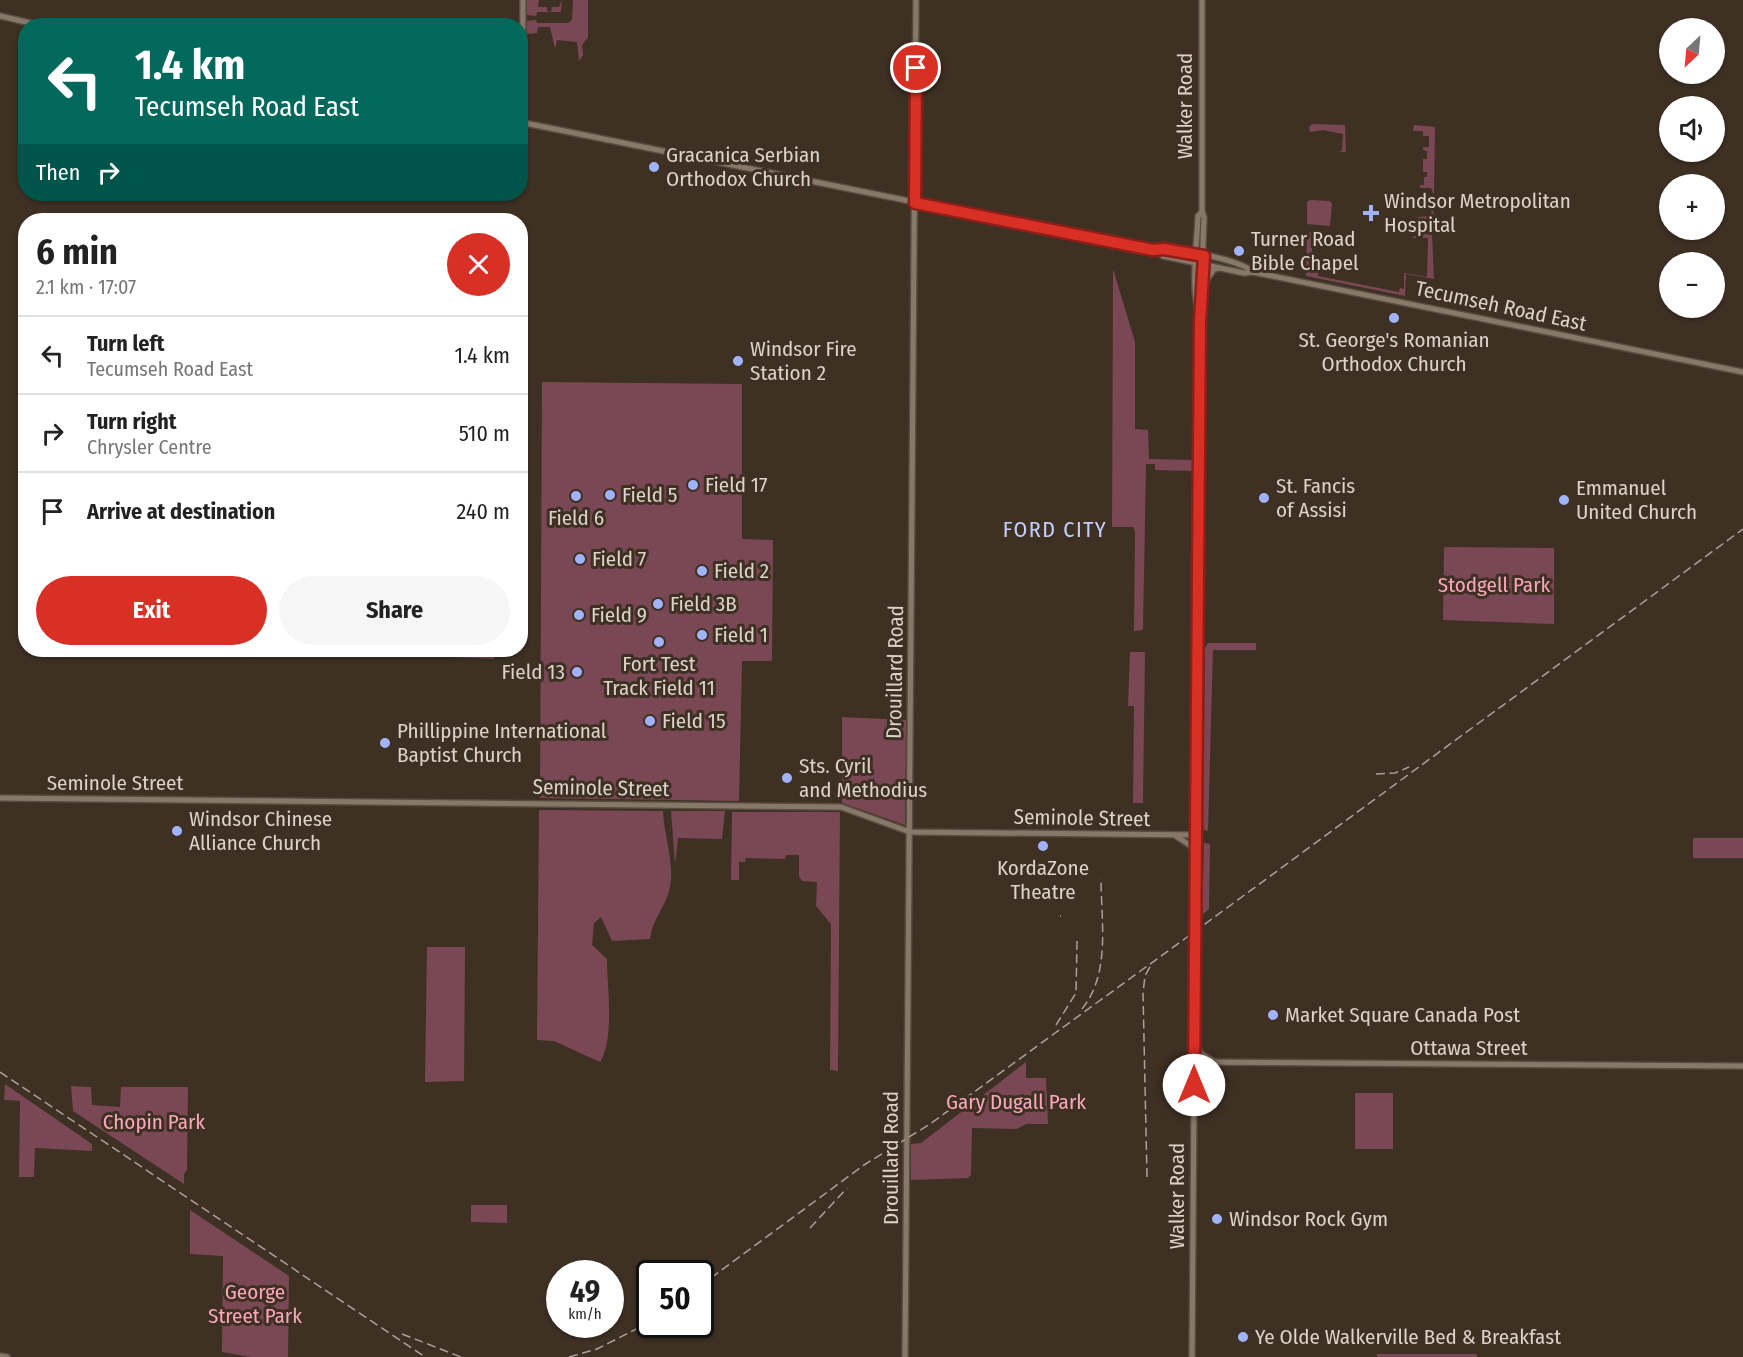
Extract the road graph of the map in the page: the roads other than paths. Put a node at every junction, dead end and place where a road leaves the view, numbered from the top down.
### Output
1 (524, 0) edge
2 (916, 0) edge
3 (1202, 0) edge
4 (0, 16) edge
5 (524, 18) edge
6 (18, 20) edge
7 (528, 124) edge
8 (915, 203) junction
9 (1201, 239) junction
10 (1156, 251) junction
11 (1182, 252) junction
12 (1200, 255) junction
13 (1223, 261) junction
14 (1197, 263) junction
15 (1204, 264) junction
16 (1220, 268) junction
17 (1253, 272) junction
18 (1203, 284) junction
19 (1200, 316) junction
20 (1743, 372) edge
21 (0, 798) edge
22 (910, 832) junction
23 (1172, 835) junction
24 (1197, 835) junction
25 (1196, 861) junction
26 (1194, 1042) junction
27 (1194, 1062) junction
28 (1217, 1063) junction
29 (1743, 1066) edge
30 (0, 1356) edge
31 (7, 1357) edge
32 (905, 1357) edge
33 (1192, 1357) edge

1 - 5 street
2 - 8 street, Drouillard Road
3 - 9 street, Walker Road
4 - 6 street
7 - 8 street, Tecumseh Road East
8 - 10 street, Tecumseh Road East
8 - 22 street, Drouillard Road
9 - 11 street
9 - 12 street, Walker Road
9 - 13 street
10 - 11 street, Tecumseh Road East
10 - 14 street, Tecumseh Road East
11 - 12 street, Tecumseh Road East
12 - 13 street, Tecumseh Road East
12 - 14 street, Walker Road
12 - 15 street, Walker Road
13 - 17 street, Tecumseh Road East
14 - 15 street, Tecumseh Road East
14 - 19 street, Walker Road
15 - 16 street, Tecumseh Road East
15 - 18 street, Walker Road
16 - 17 street, Tecumseh Road East
16 - 18 street
17 - 20 street, Tecumseh Road East
18 - 19 street, Walker Road
19 - 24 street, Walker Road
21 - 22 street, Seminole Street
22 - 23 street, Seminole Street
22 - 32 street, Drouillard Road
23 - 24 street, Seminole Street
23 - 25 street
24 - 25 street, Walker Road
25 - 26 street, Walker Road
26 - 27 street, Walker Road
26 - 28 street
27 - 28 street, Ottawa Street
27 - 33 street, Walker Road
28 - 29 street, Ottawa Street
30 - 31 street

